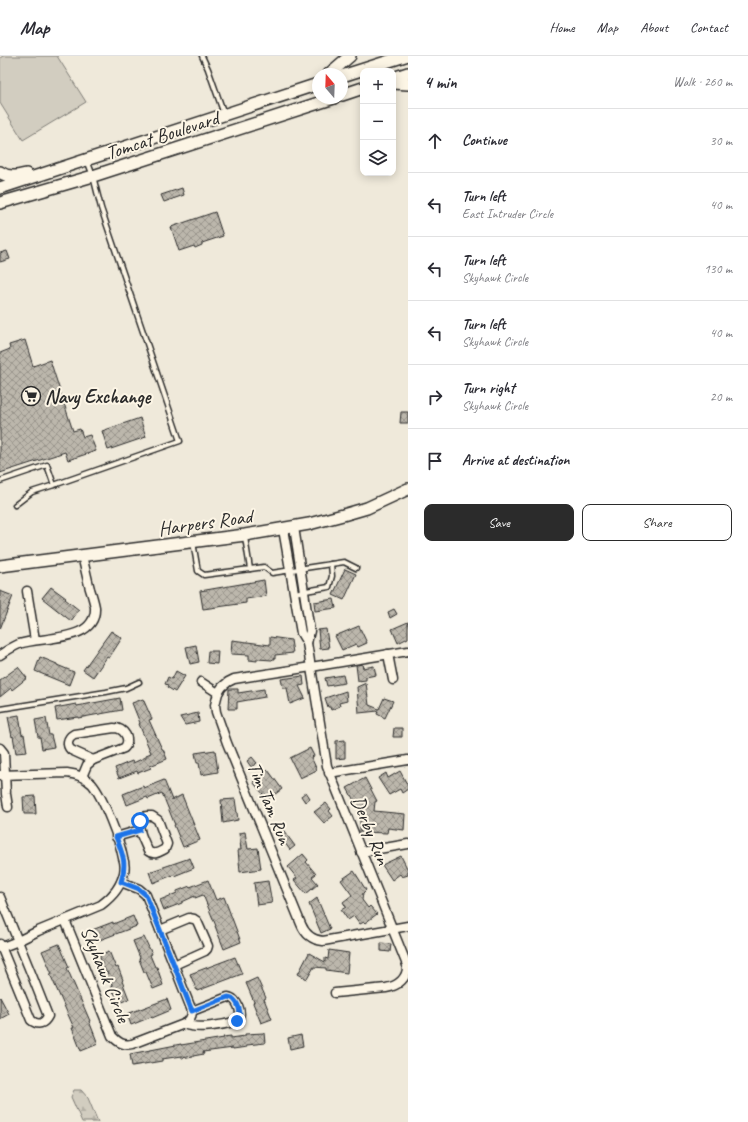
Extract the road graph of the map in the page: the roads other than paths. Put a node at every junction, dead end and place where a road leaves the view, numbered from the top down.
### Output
1 (202, 56) edge
2 (350, 56) edge
3 (405, 56) edge
4 (336, 68) edge
5 (408, 73) edge
6 (348, 74) edge
7 (396, 77) edge
8 (396, 83) edge
9 (408, 84) edge
10 (312, 85) edge
11 (360, 89) edge
12 (348, 93) edge
13 (315, 104) edge
14 (224, 114) junction
15 (87, 160) junction
16 (60, 168) junction
17 (0, 172) edge
18 (93, 176) junction
19 (0, 188) edge
20 (0, 203) edge
21 (0, 481) edge
22 (54, 485) junction
23 (408, 489) edge
24 (15, 505) dead end
25 (288, 528) junction
26 (245, 535) junction
27 (193, 542) junction
28 (82, 556) junction
29 (331, 564) junction
30 (0, 566) edge
31 (250, 568) junction
32 (356, 568) dead end
33 (301, 569) junction
34 (290, 571) junction
35 (27, 591) dead end
36 (304, 592) junction
37 (294, 593) junction
38 (35, 640) junction
39 (306, 643) junction
40 (408, 651) edge
41 (388, 654) junction
42 (0, 655) edge
43 (311, 667) junction
44 (393, 680) dead end
45 (139, 682) dead end
46 (201, 682) dead end
47 (218, 692) junction
48 (0, 709) edge
49 (0, 748) edge
50 (93, 760) junction
51 (408, 760) edge
52 (329, 773) junction
53 (3, 775) edge
54 (82, 777) junction
55 (8, 807) dead end
56 (140, 830) junction
57 (116, 837) junction
58 (408, 844) edge
59 (361, 852) junction
60 (121, 882) junction
61 (0, 897) edge
62 (65, 920) junction
63 (408, 926) edge
64 (392, 929) junction
65 (160, 930) junction
66 (18, 941) junction
67 (1, 946) edge
68 (174, 965) junction
69 (335, 993) dead end
70 (192, 1011) junction
71 (184, 1024) junction

1 - 14 lane
2 - 4 main road
3 - 6 main road
5 - 7 main road
8 - 9 main road
10 - 14 main road, Tomcat Boulevard
11 - 12 main road
13 - 18 main road, Tomcat Boulevard
14 - 15 main road, Tomcat Boulevard
15 - 16 main road, Tomcat Boulevard
15 - 18 lane
16 - 17 main road
16 - 19 main road, Tomcat Boulevard
18 - 20 main road, Tomcat Boulevard
18 - 22 lane
21 - 22 lane
22 - 24 lane
23 - 25 main road, Harpers Road
25 - 26 main road, Harpers Road
25 - 33 street, Derby Run
25 - 34 street, Derby Run
26 - 27 main road, Harpers Road
26 - 31 lane
27 - 28 main road, Harpers Road
27 - 31 lane
28 - 30 main road, Harpers Road
28 - 38 street
29 - 32 lane
29 - 33 lane
29 - 36 lane
31 - 34 lane
33 - 34 lane
33 - 36 street, Derby Run
34 - 37 street, Derby Run
35 - 38 street
36 - 37 lane
36 - 39 street, Derby Run
37 - 39 street, Derby Run
38 - 42 street
39 - 43 street, Derby Run
40 - 41 street
41 - 43 street
41 - 44 street
43 - 47 street
43 - 52 street, Derby Run
45 - 48 lane
46 - 47 street
47 - 64 street, Tim Tam Run
49 - 53 street
50 - 50 street
50 - 54 street
51 - 52 street
52 - 59 street, Derby Run
53 - 54 street
53 - 55 street
54 - 57 street
56 - 56 street
56 - 57 street
57 - 60 street
58 - 59 street
59 - 64 street, Derby Run
60 - 62 street
60 - 65 street
61 - 66 street
62 - 66 street
62 - 71 street, Skyhawk Circle
63 - 64 street, Tim Tam Run
64 - 69 street, Derby Run
65 - 68 street
65 - 68 street
66 - 67 street
66 - 67 street
68 - 70 street
70 - 71 street
70 - 71 street

